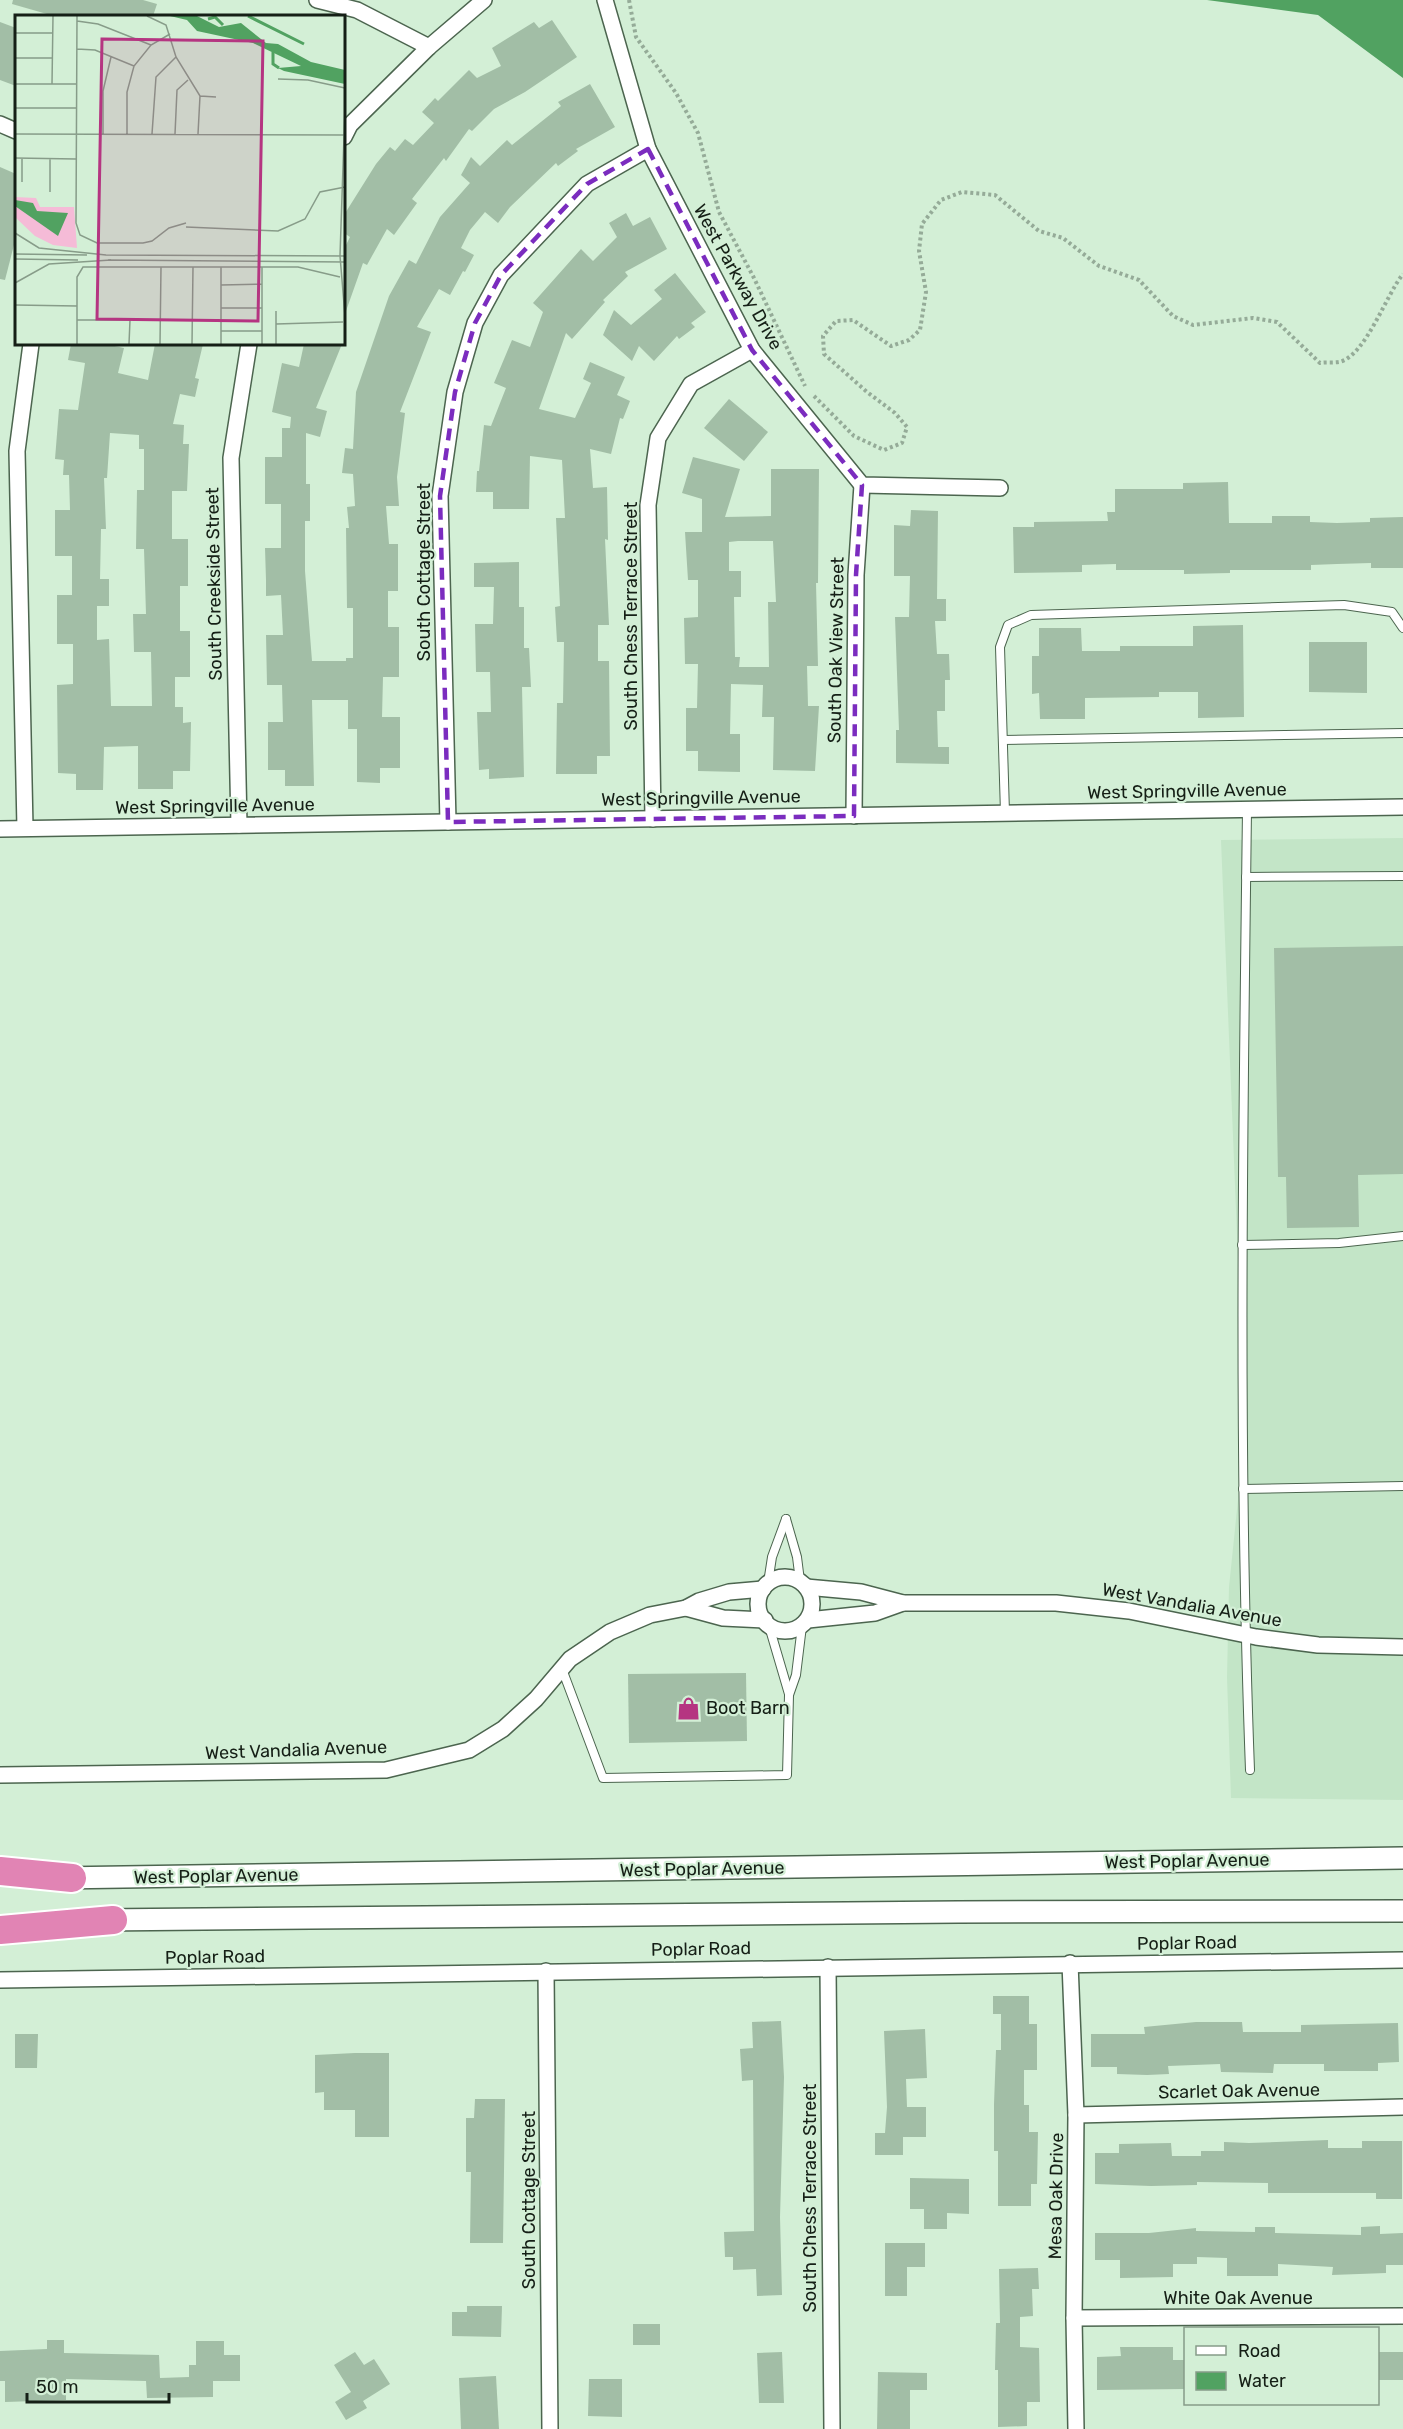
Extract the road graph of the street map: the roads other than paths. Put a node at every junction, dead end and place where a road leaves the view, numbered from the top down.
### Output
1 (317, 0) edge
2 (484, 0) edge
3 (605, 0) edge
4 (429, 47) junction
5 (0, 124) edge
6 (15, 131) edge
7 (345, 135) edge
8 (648, 149) junction
9 (31, 345) edge
10 (249, 345) edge
11 (752, 350) junction
12 (862, 485) junction
13 (1000, 488) dead end
14 (1403, 628) edge
15 (1403, 733) edge
16 (1003, 740) junction
17 (1403, 807) edge
18 (1247, 810) junction
19 (1005, 813) junction
20 (854, 816) junction
21 (653, 819) junction
22 (448, 822) junction
23 (239, 825) junction
24 (25, 828) junction
25 (0, 829) edge
26 (1403, 876) edge
27 (1246, 877) junction
28 (1403, 1236) edge
29 (1242, 1245) junction
30 (1403, 1486) edge
31 (1244, 1489) junction
32 (803, 1584) junction
33 (765, 1586) junction
34 (903, 1603) junction
35 (686, 1608) junction
36 (767, 1623) junction
37 (805, 1623) junction
38 (1245, 1635) junction
39 (1403, 1647) edge
40 (562, 1669) junction
41 (789, 1695) junction
42 (1250, 1770) dead end
43 (0, 1775) edge
44 (1403, 1858) edge
45 (0, 1871) edge
46 (72, 1878) junction
47 (0, 1879) edge
48 (1403, 1911) edge
49 (113, 1920) junction
50 (0, 1921) edge
51 (0, 1930) edge
52 (1403, 1960) edge
53 (1070, 1964) junction
54 (828, 1967) junction
55 (546, 1971) junction
56 (0, 1980) edge
57 (1403, 2107) edge
58 (1076, 2115) junction
59 (1403, 2316) edge
60 (1074, 2318) junction
61 (550, 2429) edge
62 (832, 2429) edge
63 (1076, 2429) edge

1 - 4 street
2 - 4 street
3 - 8 street, West Parkway Drive
4 - 7 street
5 - 6 street
8 - 11 street, West Parkway Drive
8 - 22 street, South Cottage Street
9 - 24 street
10 - 23 street, South Creekside Street
11 - 12 street, West Parkway Drive
11 - 21 street, South Chess Terrace Street
12 - 13 street
12 - 20 street, South Oak View Street
14 - 16 lane
15 - 16 lane
16 - 19 lane
17 - 18 street, West Springville Avenue
18 - 19 street, West Springville Avenue
18 - 27 lane
19 - 20 street, West Springville Avenue
20 - 21 street, West Springville Avenue
21 - 22 street, West Springville Avenue
22 - 23 street, West Springville Avenue
23 - 24 street, West Springville Avenue
24 - 25 street, West Springville Avenue
26 - 27 lane
27 - 29 lane
28 - 29 lane
29 - 31 lane
30 - 31 lane
31 - 38 lane
32 - 33 street
32 - 33 lane
32 - 34 street, West Vandalia Avenue
32 - 37 street
33 - 35 street, West Vandalia Avenue
33 - 36 street
34 - 37 street, West Vandalia Avenue
34 - 38 street, West Vandalia Avenue
35 - 36 street, West Vandalia Avenue
35 - 40 street, West Vandalia Avenue
36 - 37 street
36 - 41 lane
37 - 41 lane
38 - 39 street, West Vandalia Avenue
38 - 42 lane
40 - 41 lane
40 - 43 street, West Vandalia Avenue
44 - 46 main road, West Poplar Avenue
45 - 46 highway
46 - 47 main road, West Poplar Avenue
48 - 49 main road
49 - 50 main road
49 - 51 highway
52 - 53 street, Poplar Road
53 - 54 street, Poplar Road
53 - 58 street, Mesa Oak Drive
54 - 55 street, Poplar Road
54 - 62 street, South Chess Terrace Street
55 - 56 street, Poplar Road
55 - 61 street, South Cottage Street
57 - 58 street, Scarlet Oak Avenue
58 - 60 street, Mesa Oak Drive
59 - 60 street, White Oak Avenue
60 - 63 street, Mesa Oak Drive

